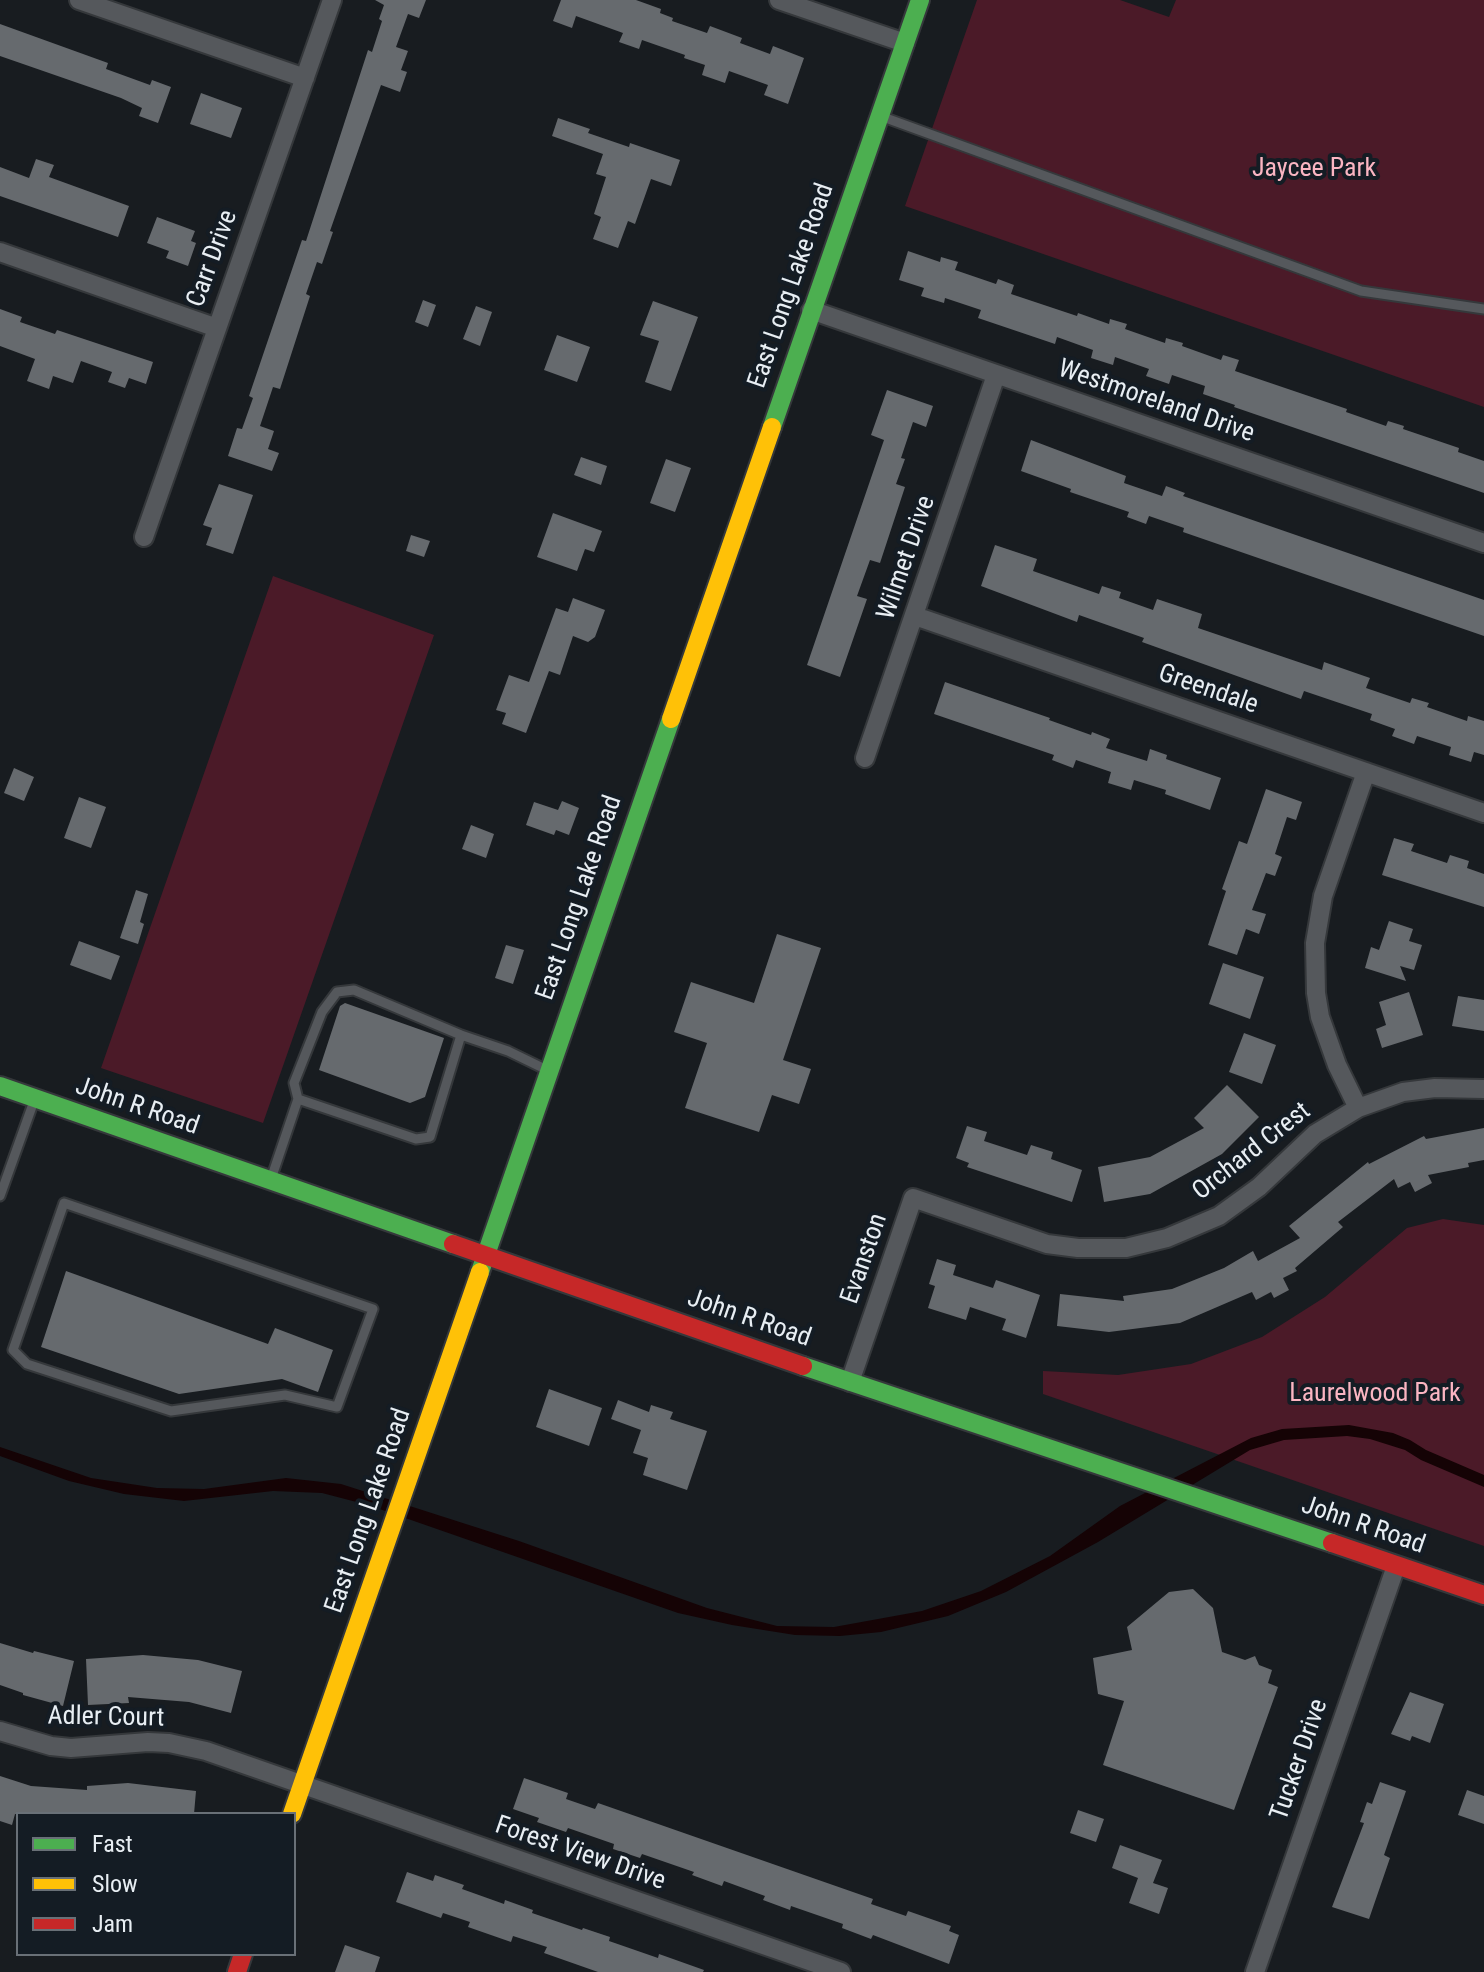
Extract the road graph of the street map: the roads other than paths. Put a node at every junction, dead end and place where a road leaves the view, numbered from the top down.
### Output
1 (79, 0) edge
2 (332, 0) edge
3 (779, 0) edge
4 (914, 2) edge
5 (905, 43) junction
6 (305, 78) junction
7 (880, 116) junction
8 (0, 252) edge
9 (1484, 309) edge
10 (811, 310) junction
11 (217, 328) junction
12 (996, 375) junction
13 (144, 537) dead end
14 (1484, 543) edge
15 (915, 616) junction
16 (865, 758) dead end
17 (1366, 772) junction
18 (1484, 813) edge
19 (461, 1035) junction
20 (548, 1071) junction
21 (0, 1086) edge
22 (1484, 1089) edge
23 (35, 1098) junction
24 (298, 1099) junction
25 (1358, 1108) junction
26 (270, 1180) junction
27 (0, 1196) edge
28 (913, 1198) joint
29 (486, 1256) junction
30 (850, 1382) junction
31 (337, 1407) joint
32 (1396, 1566) junction
33 (1484, 1595) edge
34 (0, 1731) edge
35 (302, 1785) junction
36 (293, 1812) edge
37 (841, 1972) edge
38 (1255, 1972) edge

1 - 6 street
2 - 6 street, Carr Drive
3 - 5 street
4 - 5 main road, East Long Lake Road
5 - 7 main road, East Long Lake Road
6 - 11 street, Carr Drive
7 - 9 lane
7 - 10 main road, East Long Lake Road
8 - 11 street
10 - 12 street, Westmoreland Drive
10 - 20 main road, East Long Lake Road
11 - 13 street, Carr Drive
12 - 14 street, Westmoreland Drive
12 - 15 street, Wilmet Drive
15 - 16 street, Wilmet Drive
15 - 17 street, Greendale
17 - 18 street, Greendale
17 - 25 street
19 - 20 lane
19 - 24 lane
19 - 24 lane
20 - 29 main road, East Long Lake Road
21 - 23 main road, John R Road
22 - 25 street, Orchard Crest
23 - 26 main road, John R Road
23 - 27 lane
24 - 26 lane
25 - 28 street, Orchard Crest
26 - 29 main road, John R Road
28 - 30 street, Evanston
29 - 30 main road, John R Road
29 - 35 main road, East Long Lake Road
30 - 32 main road, John R Road
31 - 31 lane
32 - 33 main road, John R Road
32 - 38 street, Tucker Drive
34 - 35 street, Adler Court
35 - 36 main road, East Long Lake Road
35 - 37 street, Forest View Drive

